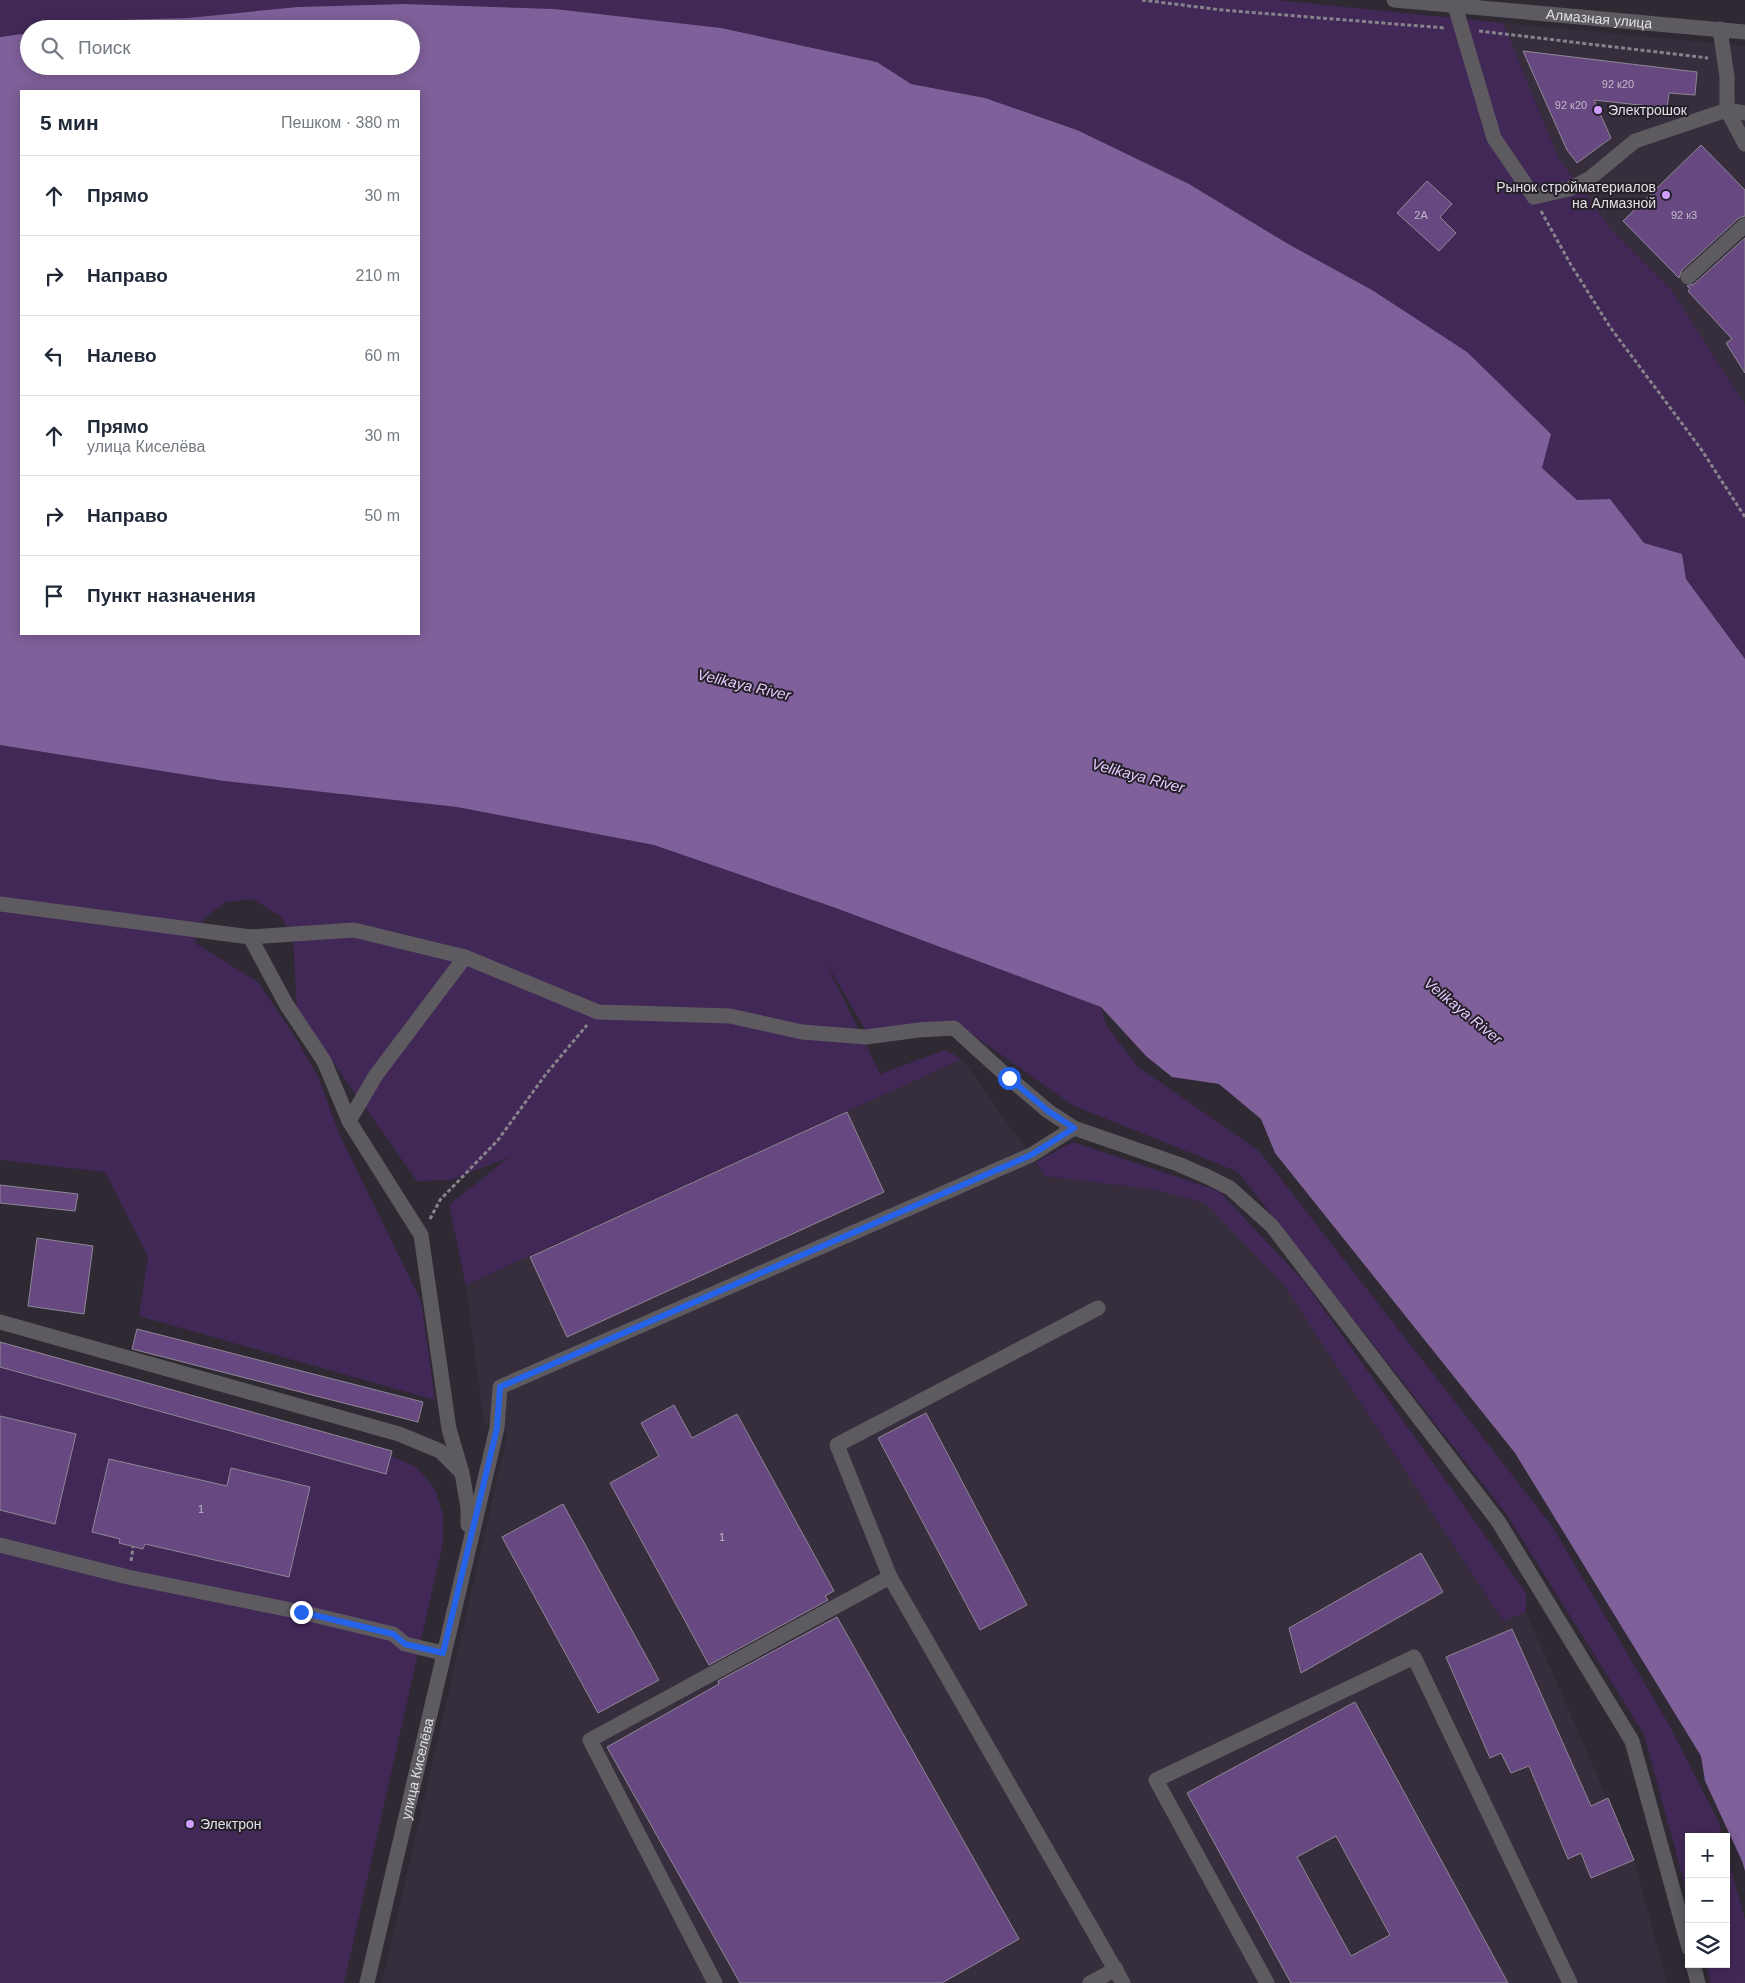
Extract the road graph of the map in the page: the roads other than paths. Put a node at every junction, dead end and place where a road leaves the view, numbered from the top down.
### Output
1 (1394, 0) edge
2 (1454, 6) junction
3 (1720, 29) junction
4 (1745, 32) edge
5 (1727, 110) junction
6 (1745, 113) edge
7 (1745, 144) edge
8 (1745, 225) edge
9 (1688, 277) dead end
10 (0, 904) edge
11 (250, 937) junction
12 (465, 957) junction
13 (349, 1121) junction
14 (1074, 1128) junction
15 (1098, 1308) dead end
16 (0, 1322) edge
17 (462, 1473) junction
18 (0, 1545) edge
19 (467, 1554) junction
20 (890, 1577) junction
21 (443, 1653) junction
22 (1685, 1933) edge
23 (1694, 1968) edge
24 (1116, 1969) junction
25 (367, 1983) edge
26 (716, 1983) edge
27 (1090, 1983) edge
28 (1123, 1983) edge
29 (1267, 1983) edge
30 (1570, 1983) edge
31 (1698, 1983) edge

1 - 2 street, Алмазная улица
2 - 3 street, Алмазная улица
2 - 5 street
3 - 4 street, Алмазная улица
3 - 5 street
5 - 6 street
5 - 7 street
8 - 9 street
10 - 11 street
11 - 12 street
11 - 13 street
12 - 13 street
12 - 14 street
13 - 17 street
14 - 19 street
14 - 22 street
15 - 20 street
16 - 17 street
17 - 19 street
18 - 21 street
19 - 21 street, улица Киселёва
20 - 24 street
20 - 26 street
21 - 25 street, улица Киселёва
23 - 31 street
24 - 27 street
24 - 28 street
29 - 30 street

